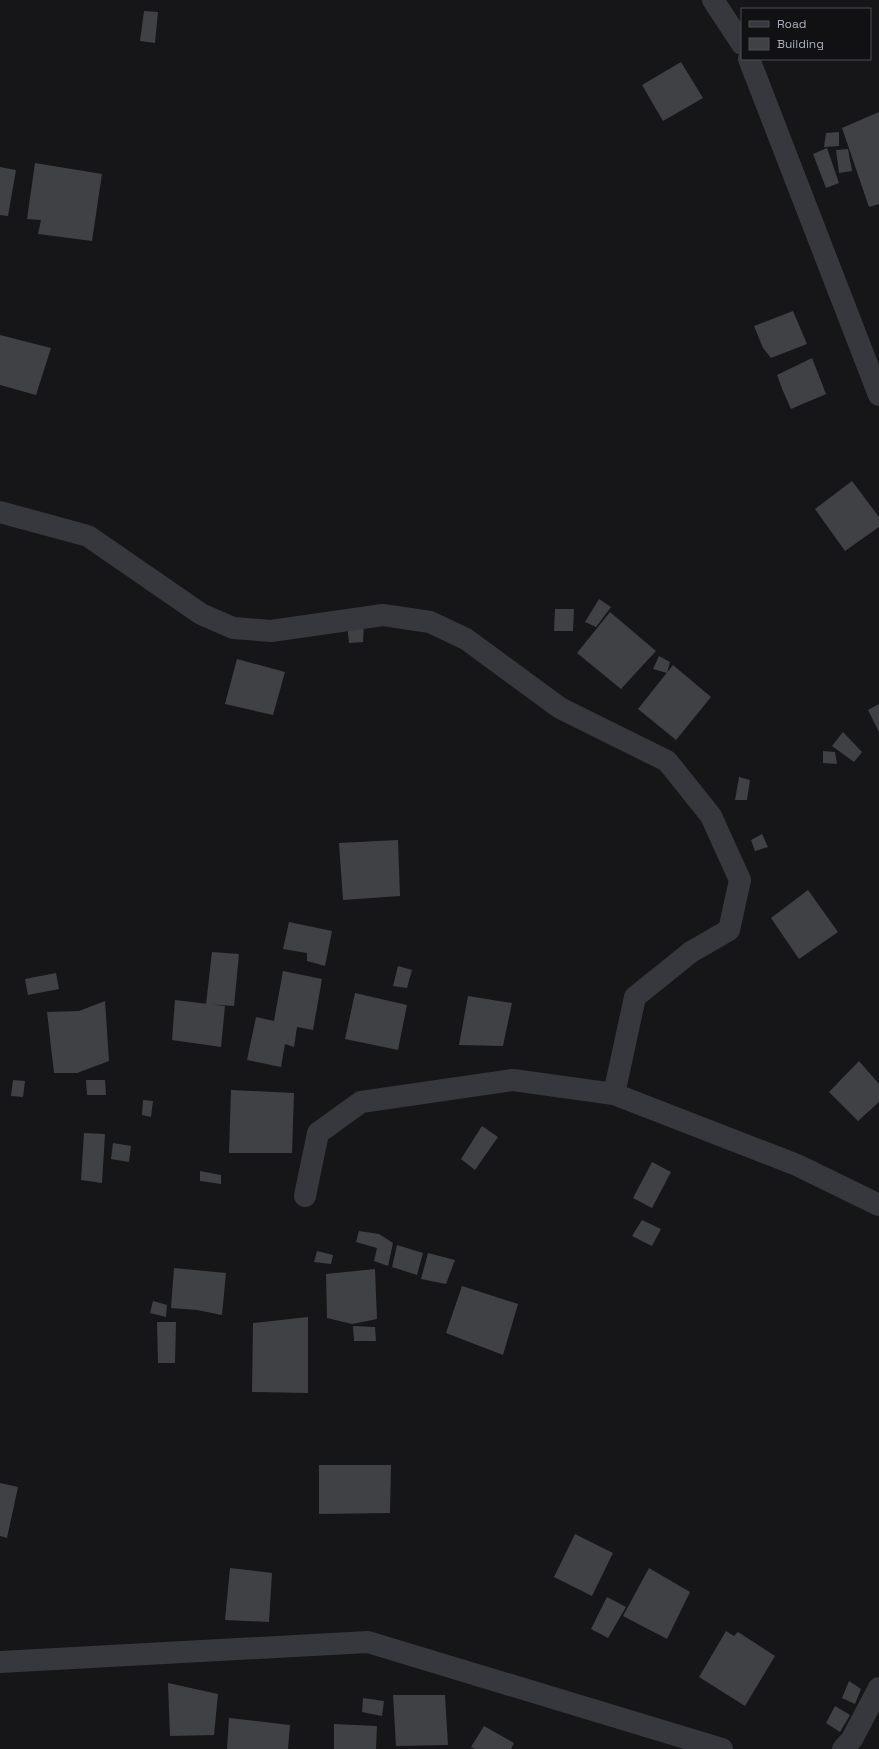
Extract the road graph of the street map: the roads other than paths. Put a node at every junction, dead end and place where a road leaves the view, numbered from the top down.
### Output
1 (714, 0) edge
2 (741, 42) edge
3 (749, 60) edge
4 (879, 395) edge
5 (0, 512) edge
6 (614, 1094) junction
7 (305, 1196) dead end
8 (879, 1205) edge
9 (0, 1662) edge
10 (879, 1688) edge
11 (722, 1749) edge
12 (843, 1749) edge

1 - 2 street
3 - 4 street
5 - 6 street
6 - 7 street
6 - 8 street
9 - 11 street
10 - 12 street

